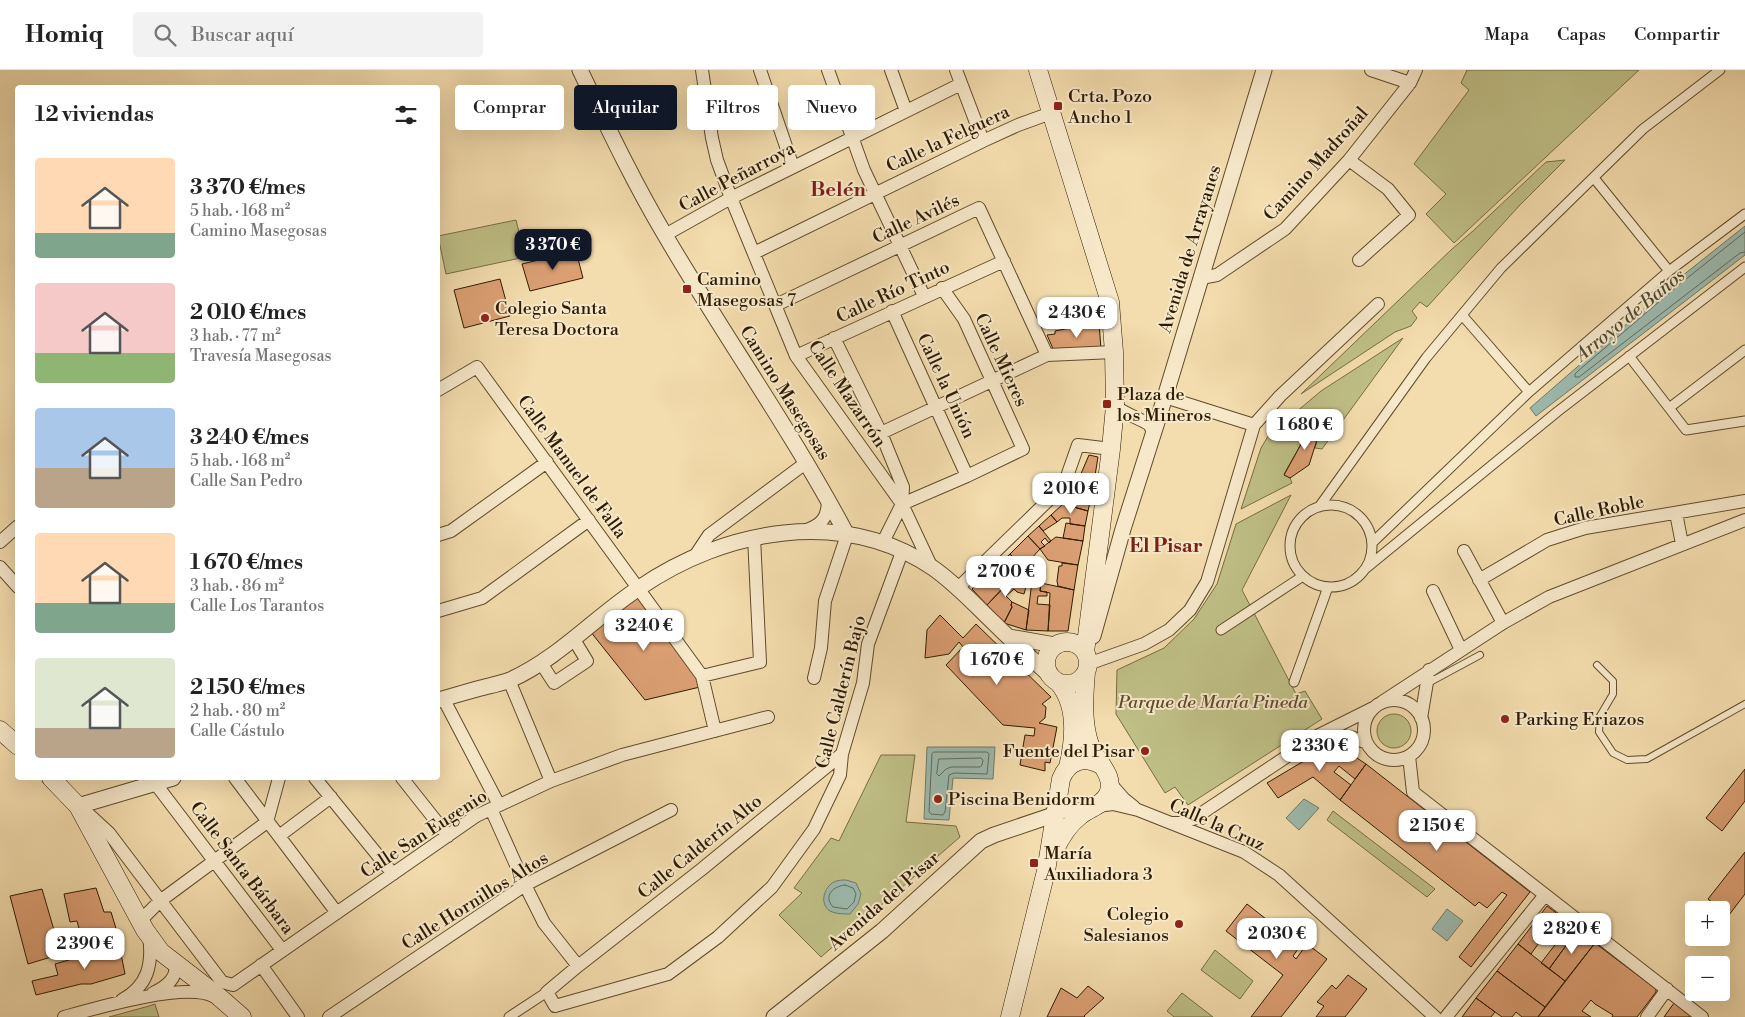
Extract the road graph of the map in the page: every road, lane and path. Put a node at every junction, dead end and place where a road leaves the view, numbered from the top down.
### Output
1 (580, 70) edge
2 (702, 70) edge
3 (760, 70) edge
4 (828, 70) edge
5 (892, 70) edge
6 (956, 70) edge
7 (1038, 70) edge
8 (1264, 70) edge
9 (1371, 70) edge
10 (1416, 70) edge
11 (1720, 70) edge
12 (1410, 83) junction
13 (961, 84) junction
14 (906, 111) junction
15 (1051, 113) junction
16 (852, 138) junction
17 (983, 141) junction
18 (1349, 160) junction
19 (793, 167) junction
20 (1594, 178) junction
21 (875, 194) junction
22 (731, 198) junction
23 (1745, 214) edge
24 (665, 235) junction
25 (900, 245) junction
26 (754, 253) junction
27 (1004, 260) junction
28 (1359, 260) dead end
29 (1745, 267) edge
30 (1669, 271) junction
31 (1201, 278) junction
32 (942, 288) junction
33 (924, 296) junction
34 (1378, 304) dead end
35 (776, 305) junction
36 (892, 311) junction
37 (1462, 315) junction
38 (834, 338) junction
39 (1745, 350) edge
40 (1114, 352) junction
41 (1047, 355) junction
42 (796, 356) junction
43 (1629, 356) junction
44 (993, 382) junction
45 (440, 389) edge
46 (1530, 392) junction
47 (1165, 397) junction
48 (1115, 406) junction
49 (937, 407) junction
50 (1669, 408) junction
51 (1745, 420) edge
52 (1140, 421) junction
53 (1254, 425) junction
54 (881, 433) junction
55 (1153, 438) junction
56 (1112, 443) junction
57 (547, 462) junction
58 (807, 462) junction
59 (967, 476) junction
60 (828, 498) junction
61 (1745, 501) edge
62 (902, 504) junction
63 (1319, 507) junction
64 (1676, 513) junction
65 (589, 520) junction
66 (1745, 520) edge
67 (15, 529) edge
68 (801, 532) junction
69 (440, 534) edge
70 (847, 535) junction
71 (754, 537) junction
72 (0, 542) edge
73 (1372, 543) junction
74 (882, 544) junction
75 (1682, 544) junction
76 (1464, 551) dead end
77 (902, 552) junction
78 (695, 556) junction
79 (0, 567) edge
80 (932, 568) junction
81 (1365, 569) junction
82 (1302, 576) junction
83 (1479, 580) junction
84 (15, 584) edge
85 (1328, 587) junction
86 (638, 588) junction
87 (958, 588) junction
88 (1433, 591) dead end
89 (440, 610) edge
90 (1502, 623) junction
91 (1221, 630) dead end
92 (1008, 637) junction
93 (573, 638) junction
94 (1461, 650) junction
95 (1079, 655) junction
96 (1480, 655) dead end
97 (541, 663) junction
98 (1597, 666) dead end
99 (1430, 670) junction
100 (702, 676) junction
101 (814, 678) dead end
102 (509, 680) junction
103 (1055, 680) junction
104 (1294, 682) dead end
105 (1427, 684) junction
106 (440, 699) edge
107 (1745, 704) edge
108 (1378, 705) junction
109 (768, 717) dead end
110 (1421, 718) junction
111 (1, 730) edge
112 (715, 731) junction
113 (1319, 735) junction
114 (15, 743) edge
115 (1367, 743) junction
116 (842, 754) junction
117 (1409, 756) junction
118 (1101, 765) junction
119 (1068, 766) junction
120 (53, 780) edge
121 (166, 780) edge
122 (236, 780) edge
123 (278, 780) edge
124 (317, 780) edge
125 (404, 780) edge
126 (551, 781) junction
127 (155, 783) junction
128 (1110, 783) junction
129 (1061, 786) junction
130 (331, 797) junction
131 (78, 806) junction
132 (495, 807) junction
133 (1091, 808) junction
134 (671, 810) dead end
135 (1138, 810) junction
136 (1056, 814) junction
137 (268, 822) junction
138 (1172, 823) junction
139 (1018, 827) junction
140 (278, 836) junction
141 (448, 836) junction
142 (1052, 836) junction
143 (214, 861) junction
144 (1046, 871) junction
145 (393, 874) junction
146 (525, 886) junction
147 (1545, 895) junction
148 (160, 901) junction
149 (337, 912) junction
150 (145, 929) junction
151 (282, 950) junction
152 (174, 962) junction
153 (261, 965) junction
154 (578, 966) junction
155 (148, 971) junction
156 (1667, 990) junction
157 (547, 992) junction
158 (139, 999) junction
159 (223, 1000) junction
160 (118, 1002) junction
161 (64, 1017) edge
162 (242, 1017) edge
163 (298, 1017) edge
164 (329, 1017) edge
165 (509, 1017) edge
166 (774, 1017) edge
167 (1010, 1017) edge
168 (1435, 1017) edge
169 (1446, 1017) edge
170 (1647, 1017) edge
171 (1702, 1017) edge

1 - 24 street, Camino Masegosas
2 - 22 street, Calle Mazarrón
3 - 19 street
4 - 16 street
5 - 14 street
6 - 13 street
7 - 15 main road
8 - 31 street, Avenida de Arrayanes
9 - 12 street
10 - 12 street, Camino Madroñal
11 - 20 street
12 - 18 street, Camino Madroñal
13 - 14 street, Calle Peñarroya
13 - 17 street
14 - 16 street, Calle Peñarroya
15 - 17 street, Calle la Felguera
15 - 40 main road
16 - 19 street, Calle Peñarroya
16 - 21 street
17 - 21 street, Calle la Felguera
18 - 28 street
18 - 31 street, Camino Madroñal
19 - 22 street, Calle Peñarroya
20 - 30 street
20 - 37 street
21 - 25 street
21 - 26 street, Calle la Felguera
22 - 24 street, Calle Peñarroya
22 - 26 street, Calle Mazarrón
23 - 30 street
24 - 58 street, Camino Masegosas
25 - 27 street, Calle Avilés
25 - 33 street
25 - 35 street, Calle Avilés
26 - 35 street, Calle Mazarrón
27 - 32 street, Calle Río Tinto
27 - 41 street, Calle Avilés
29 - 43 street
30 - 46 street
31 - 47 street, Avenida de Arrayanes
32 - 33 street, Calle Río Tinto
32 - 44 street, Calle Mieres
33 - 36 street, Calle Río Tinto
34 - 53 street
35 - 42 street, Calle Mazarrón
36 - 38 street, Calle Río Tinto
36 - 49 street, Calle la Unión
37 - 46 street
37 - 63 street
38 - 42 street, Calle Río Tinto
38 - 54 street, Calle Mazarrón
39 - 50 street
40 - 41 street
40 - 48 main road
41 - 44 street
42 - 62 street, Calle Mazarrón
43 - 50 street
43 - 81 street
44 - 49 street
44 - 59 street, Calle Mieres
45 - 57 street, Calle Manuel de Falla
46 - 73 street
47 - 53 street
47 - 55 street, Avenida de Arrayanes
48 - 52 street
48 - 56 main road
49 - 54 street
49 - 59 street, Calle la Unión
50 - 51 street
52 - 55 street
52 - 56 street
53 - 95 street
54 - 62 street, Calle Mazarrón
55 - 95 street
56 - 87 street
56 - 95 main road
57 - 65 street, Calle Manuel de Falla
57 - 69 street
58 - 60 street, Camino Masegosas
58 - 78 street
59 - 62 street
60 - 68 street
60 - 70 street, Camino Masegosas
61 - 64 street, Calle Roble
62 - 74 street
62 - 80 street
63 - 73 street
63 - 82 street
64 - 75 street
64 - 83 street, Calle Roble
65 - 86 street, Calle Manuel de Falla
65 - 89 street
66 - 75 street
67 - 72 street
68 - 70 street
68 - 71 street
70 - 74 street
70 - 101 street
71 - 78 street
71 - 100 street
73 - 81 street
74 - 77 street
75 - 90 street
76 - 83 street
77 - 80 street
77 - 116 street, Calle Calderín Bajo
78 - 86 street
79 - 84 street
80 - 87 street
81 - 85 street
82 - 85 street
82 - 91 street
83 - 90 street
85 - 104 street
86 - 93 street
86 - 100 street, Calle Manuel de Falla
87 - 92 street
88 - 94 street
90 - 94 street
92 - 95 street
92 - 103 street
93 - 97 street
93 - 97 street
94 - 99 street
95 - 103 main road
95 - 103 main road
95 - 118 main road
96 - 105 lane
97 - 102 street
98 - 107 lane
99 - 105 street
99 - 108 street
100 - 112 street
102 - 106 street
102 - 126 street
103 - 119 main road
105 - 110 street
106 - 132 street
108 - 110 street
108 - 113 street
108 - 115 street
109 - 112 street, Calle San Eugenio
110 - 117 street
111 - 114 main road
112 - 126 street, Calle San Eugenio
113 - 115 street
113 - 138 street
115 - 117 street
116 - 154 street, Calle Calderín Alto
116 - 157 street, Calle Calderín Bajo
117 - 147 street
118 - 119 main road
118 - 128 main road
119 - 129 main road
120 - 131 main road
121 - 127 street
122 - 137 street
123 - 137 street
124 - 130 street
125 - 141 street
126 - 132 street, Calle San Eugenio
127 - 131 street
127 - 143 street, Calle Santa Bárbara
128 - 133 main road
128 - 135 street, Calle la Cruz
129 - 133 main road
129 - 136 main road
129 - 139 street, Avenida del Pisar
130 - 140 street
130 - 145 street
131 - 148 street
131 - 150 main road
132 - 141 street, Calle San Eugenio
132 - 146 street
133 - 135 street, Calle la Cruz
133 - 136 street, Avenida del Pisar
133 - 144 main road
134 - 146 street, Calle Hornillos Altos
135 - 138 street, Calle la Cruz
136 - 139 street, Avenida del Pisar
136 - 142 main road
137 - 140 street
137 - 143 street
138 - 168 street, Calle la Cruz
139 - 142 street
139 - 166 street, Avenida del Pisar
140 - 149 street
141 - 145 street, Calle San Eugenio
142 - 144 main road
143 - 148 street
143 - 151 street, Calle Santa Bárbara
144 - 167 main road
145 - 149 street, Calle San Eugenio
146 - 154 street
146 - 164 street, Calle Hornillos Altos
147 - 156 street
147 - 169 street
148 - 150 street
148 - 153 street, Calle San Eugenio
149 - 151 street, Calle San Eugenio
150 - 152 main road
150 - 155 street
151 - 153 street, Calle San Eugenio
152 - 155 street
152 - 158 street
152 - 159 main road
153 - 163 street
154 - 157 street, Calle Calderín Alto
155 - 160 street
156 - 170 street
156 - 171 street
157 - 165 street
158 - 159 street
158 - 160 street
159 - 162 main road
160 - 161 street

